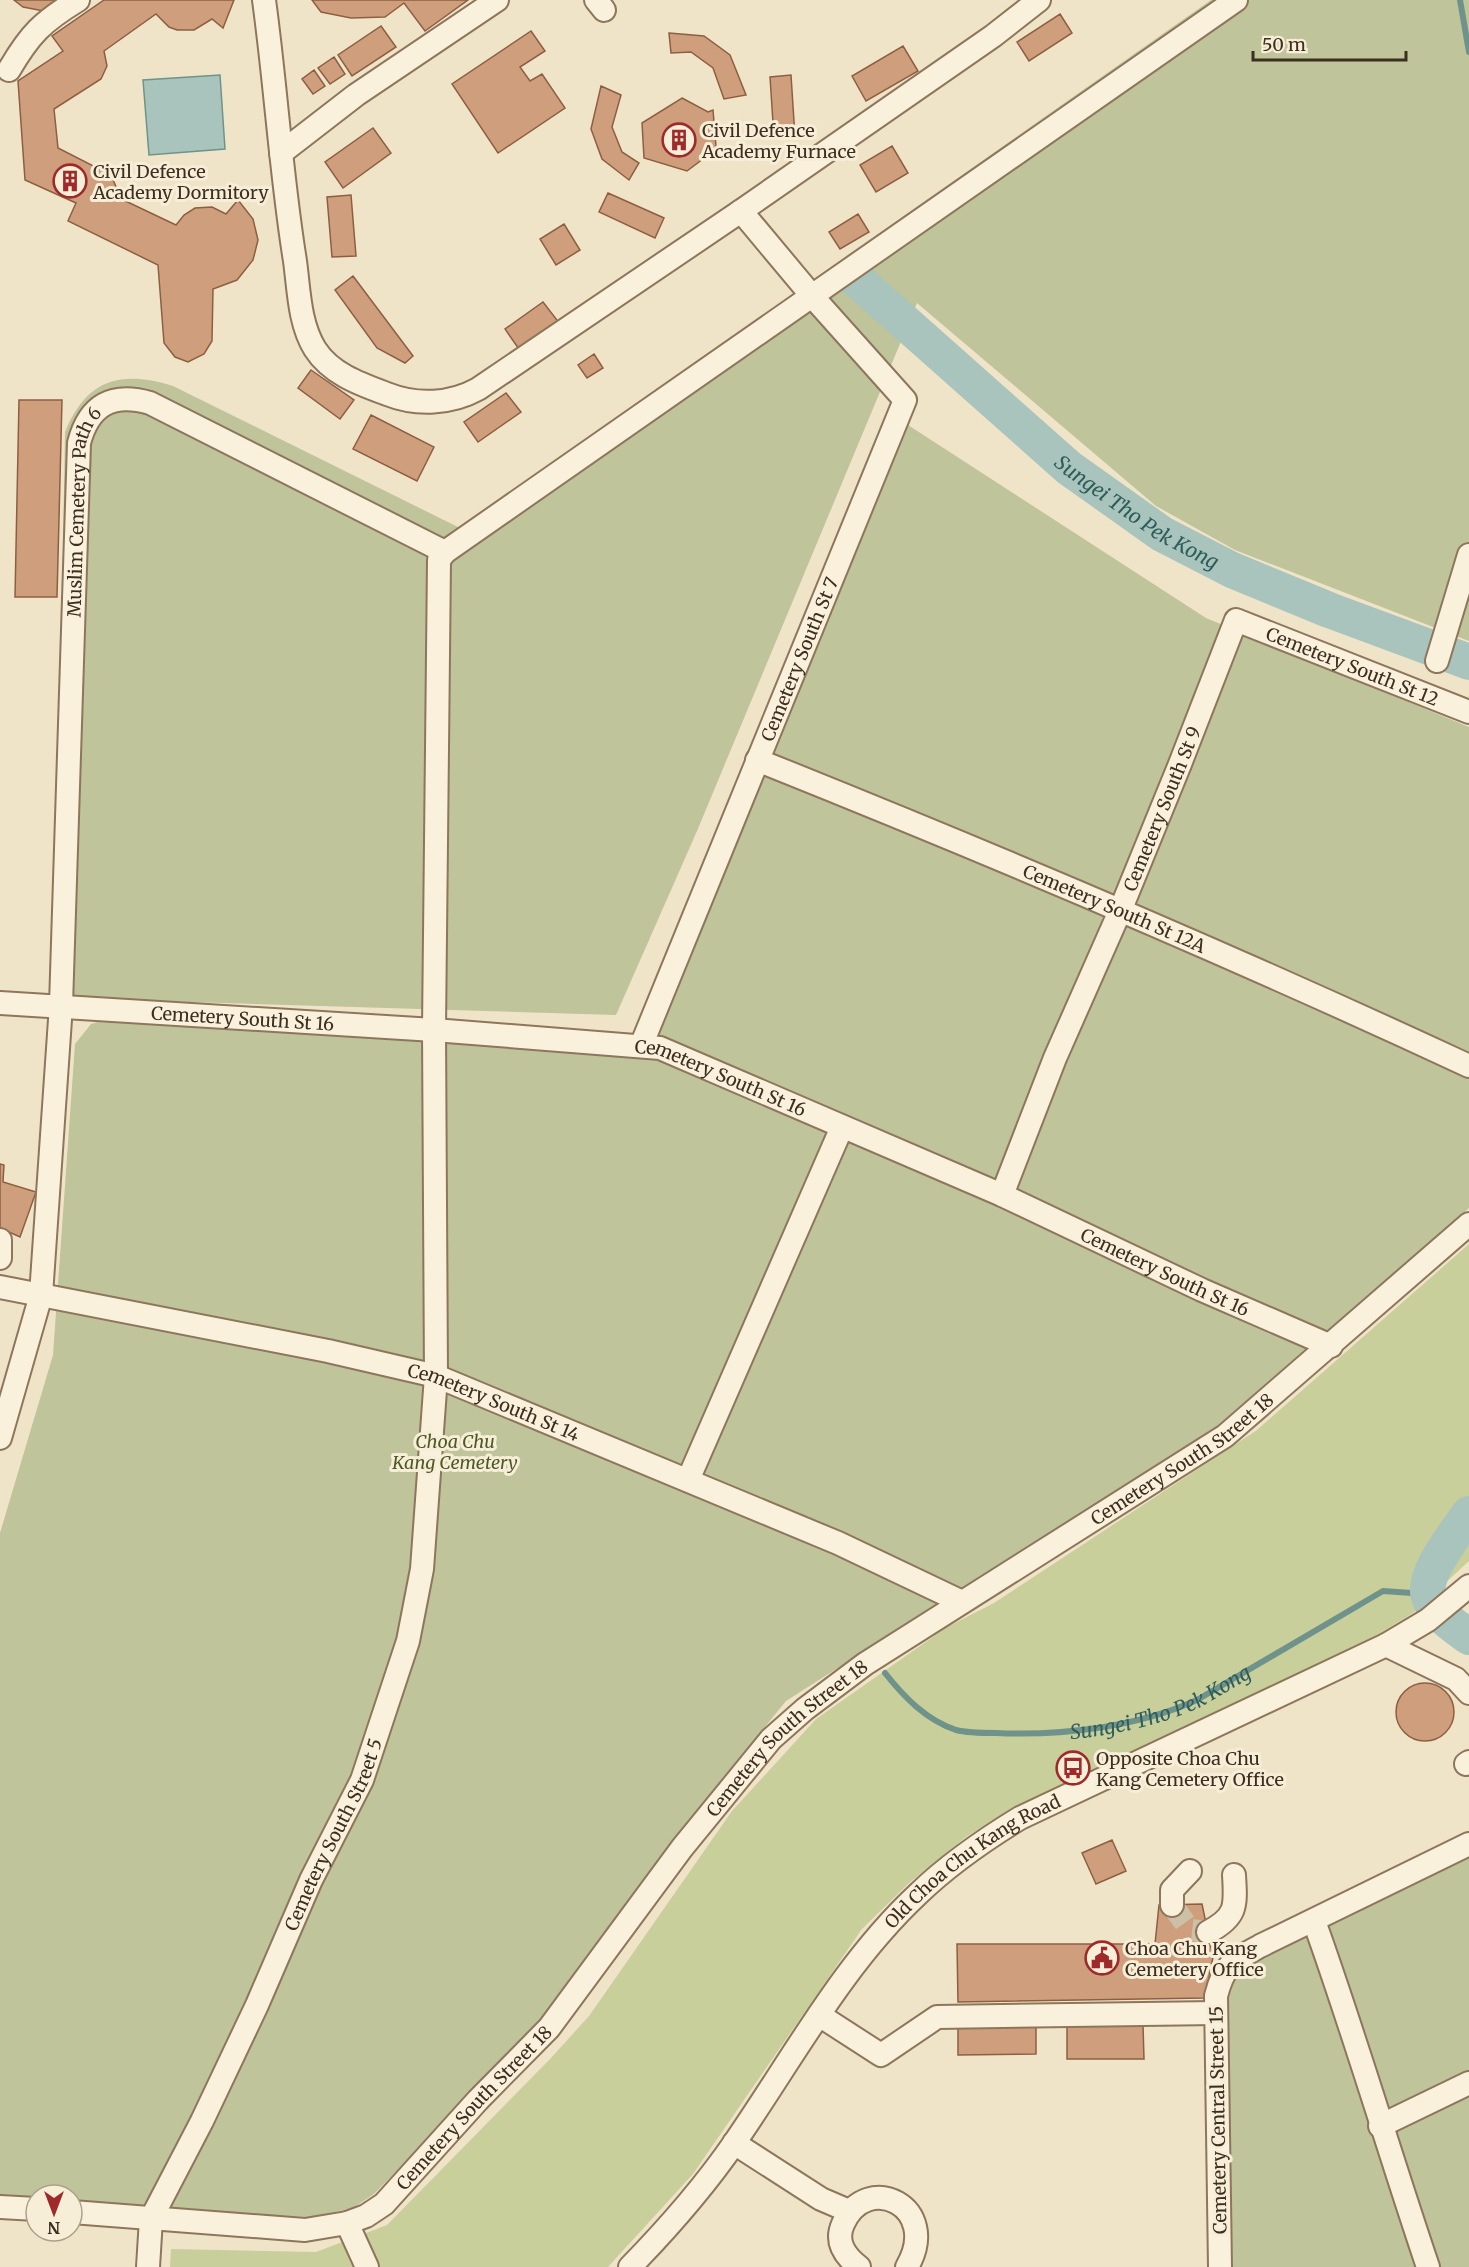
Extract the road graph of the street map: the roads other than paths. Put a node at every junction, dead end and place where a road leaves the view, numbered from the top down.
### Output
1 (78, 0) edge
2 (264, 0) edge
3 (497, 0) edge
4 (1039, 0) edge
5 (1236, 0) edge
6 (9, 70) dead end
7 (281, 153) junction
8 (741, 211) junction
9 (812, 296) junction
10 (446, 552) junction
11 (1469, 555) edge
12 (1236, 620) joint
13 (1440, 652) dead end
14 (1469, 712) edge
15 (757, 760) junction
16 (1120, 911) junction
17 (0, 1003) edge
18 (61, 1005) junction
19 (434, 1030) junction
20 (641, 1046) junction
21 (1469, 1066) edge
22 (842, 1127) junction
23 (1002, 1195) junction
24 (1469, 1224) edge
25 (0, 1240) edge
26 (0, 1258) edge
27 (0, 1287) edge
28 (42, 1295) junction
29 (1331, 1346) junction
30 (436, 1376) junction
31 (0, 1438) edge
32 (688, 1480) junction
33 (1461, 1593) edge
34 (962, 1602) junction
35 (1386, 1645) junction
36 (1469, 1693) edge
37 (1469, 1844) edge
38 (1190, 1870) dead end
39 (1234, 1875) dead end
40 (1172, 1905) dead end
41 (1314, 1921) junction
42 (1208, 1932) dead end
43 (1216, 2013) junction
44 (819, 2015) junction
45 (1469, 2083) edge
46 (1380, 2126) junction
47 (734, 2143) junction
48 (0, 2207) edge
49 (24, 2208) edge
50 (849, 2211) junction
51 (84, 2213) edge
52 (151, 2219) junction
53 (347, 2223) junction
54 (148, 2267) edge
55 (367, 2267) edge
56 (630, 2267) edge
57 (859, 2267) edge
58 (907, 2267) edge
59 (1220, 2267) edge
60 (1428, 2267) edge

1 - 6 street
2 - 7 street
3 - 7 street
4 - 8 street
5 - 9 street
7 - 8 street
8 - 9 street
9 - 10 street
9 - 15 street, Cemetery South St 7
10 - 18 street, Muslim Cemetery Path 6
10 - 19 street, Cemetery South Street 5
11 - 13 street
12 - 14 street, Cemetery South St 12
12 - 16 street, Cemetery South St 9
15 - 16 street, Cemetery South St 12A
15 - 20 street, Cemetery South St 7
16 - 21 street, Cemetery South St 12A
16 - 23 street, Cemetery South St 9
17 - 18 street, Cemetery South St 16
18 - 19 street, Cemetery South St 16
18 - 28 street, Muslim Cemetery Path 6
19 - 20 street, Cemetery South St 16
19 - 30 street, Cemetery South Street 5
20 - 22 street, Cemetery South St 16
22 - 23 street, Cemetery South St 16
22 - 32 street
23 - 29 street, Cemetery South St 16
24 - 29 street, Cemetery South Street 18
25 - 26 street
27 - 28 street, Cemetery South St 14
28 - 30 street, Cemetery South St 14
28 - 31 street, Muslim Cemetery Path 6
29 - 34 street, Cemetery South Street 18
30 - 32 street, Cemetery South St 14
30 - 52 street, Cemetery South Street 5
32 - 34 street, Cemetery South St 14
33 - 35 street, Old Choa Chu Kang Road
34 - 53 street, Cemetery South Street 18
35 - 36 street
35 - 44 street, Old Choa Chu Kang Road
37 - 41 street, Cemetery Central Street 15
38 - 40 street
39 - 42 street
41 - 43 street, Cemetery Central Street 15
41 - 46 street
43 - 44 street
43 - 59 street, Cemetery Central Street 15
44 - 47 street, Old Choa Chu Kang Road
45 - 46 street
46 - 60 street
47 - 50 street
47 - 56 street, Old Choa Chu Kang Road
48 - 49 street
50 - 57 street
50 - 58 street
51 - 52 street, Cemetery South Street 18
52 - 53 street, Cemetery South Street 18
52 - 54 street, Cemetery South Street 5
53 - 55 street

